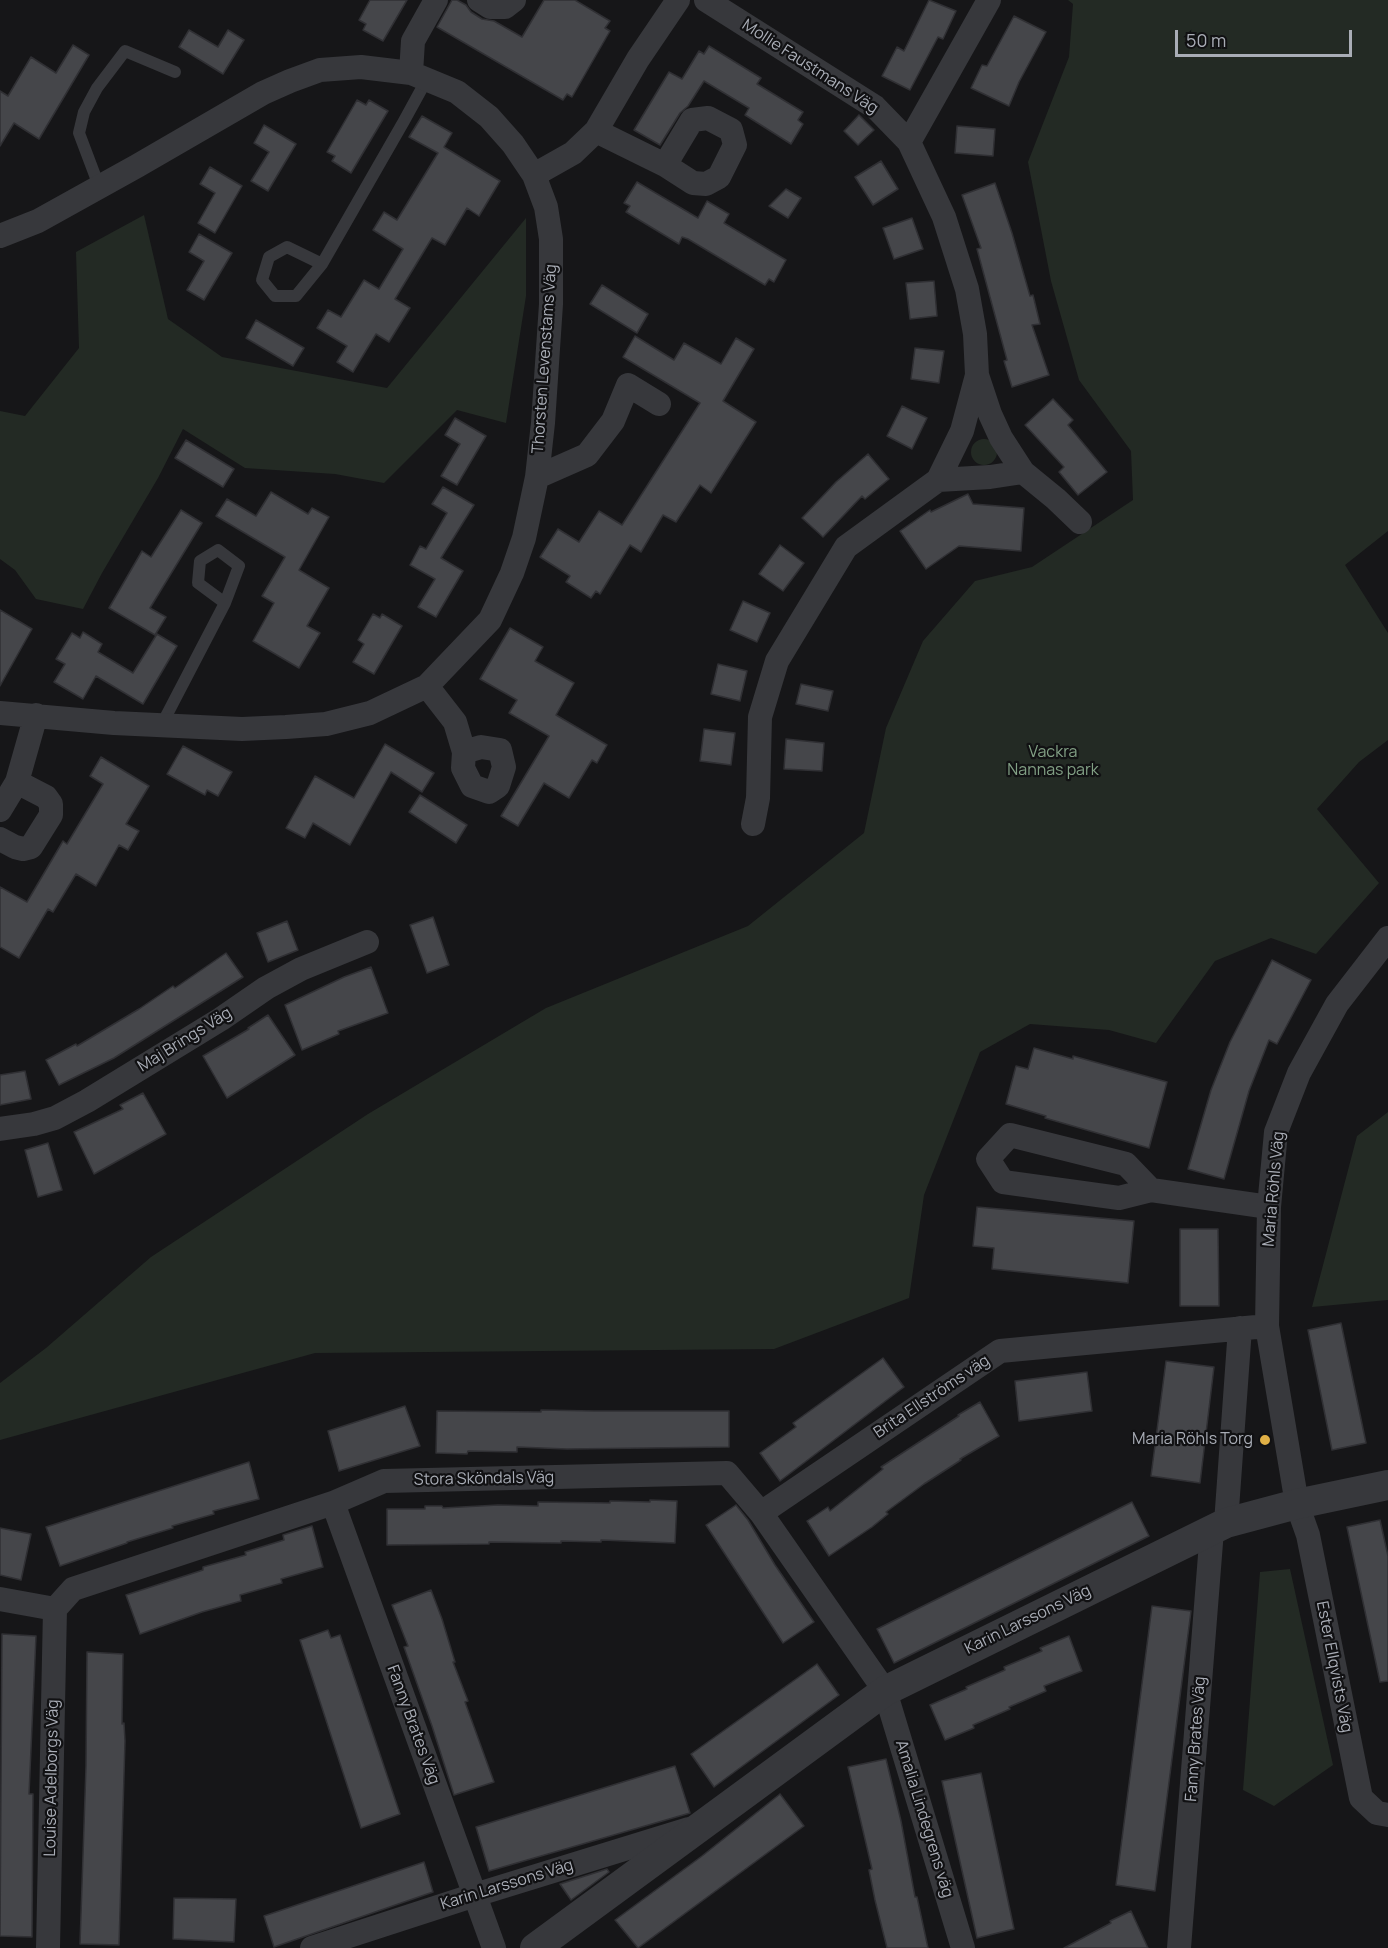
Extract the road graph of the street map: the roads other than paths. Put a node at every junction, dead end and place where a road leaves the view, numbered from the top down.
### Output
1 (436, 0) edge
2 (479, 0) edge
3 (514, 0) edge
4 (678, 0) edge
5 (706, 0) edge
6 (989, 0) edge
7 (175, 72) dead end
8 (419, 76) junction
9 (596, 131) junction
10 (909, 142) junction
11 (665, 165) dead end
12 (534, 175) junction
13 (99, 186) junction
14 (0, 236) edge
15 (322, 264) junction
16 (977, 375) junction
17 (659, 404) dead end
18 (1023, 472) junction
19 (537, 477) junction
20 (938, 480) junction
21 (1080, 522) dead end
22 (225, 603) dead end
23 (427, 686) junction
24 (0, 713) edge
25 (36, 715) junction
26 (162, 724) junction
27 (464, 752) dead end
28 (17, 782) junction
29 (0, 810) edge
30 (753, 824) dead end
31 (0, 839) edge
32 (1388, 938) edge
33 (367, 942) dead end
34 (0, 1129) edge
35 (1151, 1190) junction
36 (1269, 1207) junction
37 (1267, 1326) junction
38 (1240, 1328) junction
39 (1388, 1485) edge
40 (333, 1503) junction
41 (1297, 1504) junction
42 (761, 1513) junction
43 (1219, 1526) junction
44 (0, 1599) edge
45 (55, 1609) junction
46 (885, 1690) junction
47 (1388, 1815) edge
48 (703, 1825) junction
49 (475, 1895) junction
50 (48, 1948) edge
51 (312, 1948) edge
52 (494, 1948) edge
53 (535, 1948) edge
54 (963, 1948) edge
55 (1179, 1948) edge

1 - 8 street
2 - 3 street
4 - 9 street
5 - 10 street, Mollie Faustmans Väg
6 - 10 street
7 - 13 lane
8 - 12 street, Thorsten Levenstams Väg
8 - 13 street, Thorsten Levenstams Väg
8 - 15 lane
9 - 11 street
9 - 12 street
10 - 16 street, Mollie Faustmans Väg
12 - 19 street, Thorsten Levenstams Väg
13 - 14 street, Thorsten Levenstams Väg
15 - 15 lane
16 - 18 street, Mollie Faustmans Väg
16 - 20 street, Mollie Faustmans Väg
17 - 19 street, Thorsten Levenstams Väg
18 - 20 street
18 - 21 street, Mollie Faustmans Väg
19 - 23 street, Thorsten Levenstams Väg
20 - 30 street, Mollie Faustmans Väg
22 - 26 lane
23 - 26 street, Thorsten Levenstams Väg
23 - 27 street
24 - 25 street, Thorsten Levenstams Väg
25 - 26 street, Thorsten Levenstams Väg
25 - 28 street
28 - 29 street
28 - 31 street
32 - 36 street, Maria Röhls Väg
33 - 34 street, Maj Brings Väg
35 - 35 street
35 - 36 street
36 - 37 street, Maria Röhls Väg
37 - 38 street, Brita Ellströms väg
37 - 41 street
38 - 42 street, Brita Ellströms väg
38 - 43 street
39 - 41 street, Karin Larssons Väg
40 - 42 street, Stora Sköndals Väg
40 - 45 street, Stora Sköndals Väg
40 - 49 street, Fanny Brates Väg
41 - 43 street, Karin Larssons Väg
41 - 47 street, Ester Ellqvists Väg
42 - 46 street, Stora Sköndals Väg
43 - 46 street, Karin Larssons Väg
43 - 55 street, Fanny Brates Väg
44 - 45 street
45 - 50 street, Louise Adelborgs Väg
46 - 48 street, Karin Larssons Väg
46 - 54 street, Amalia Lindegrens väg
48 - 49 street, Karin Larssons Väg
48 - 53 street, Karin Larssons Väg
49 - 51 street, Karin Larssons Väg
49 - 52 street, Fanny Brates Väg

